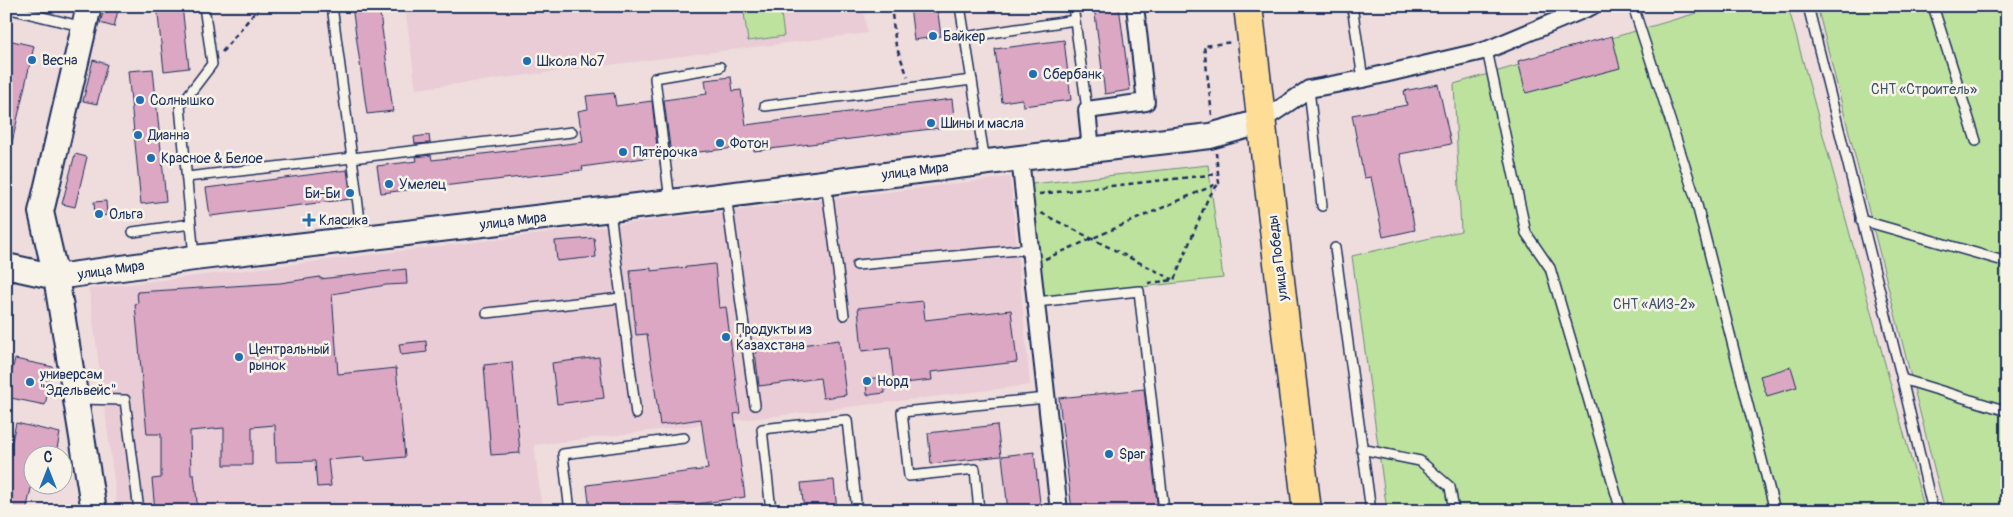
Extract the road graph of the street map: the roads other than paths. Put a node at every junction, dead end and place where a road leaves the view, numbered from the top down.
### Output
1 (204, 6) edge
2 (332, 6) edge
3 (960, 6) edge
4 (1073, 6) edge
5 (1135, 6) edge
6 (1248, 6) edge
7 (1352, 6) edge
8 (1592, 6) edge
9 (1634, 6) edge
10 (1808, 6) edge
11 (1933, 6) edge
12 (6, 8) edge
13 (86, 17) edge
14 (1075, 20) junction
15 (965, 37) junction
16 (1487, 50) junction
17 (720, 67) dead end
18 (1363, 79) junction
19 (972, 80) junction
20 (1309, 89) junction
21 (764, 106) dead end
22 (1087, 110) junction
23 (1260, 122) junction
24 (572, 132) dead end
25 (1976, 141) dead end
26 (1091, 150) junction
27 (352, 158) junction
28 (1020, 158) junction
29 (985, 162) junction
30 (187, 177) junction
31 (826, 182) junction
32 (726, 195) junction
33 (670, 202) junction
34 (1322, 206) dead end
35 (610, 210) junction
36 (1861, 220) junction
37 (191, 224) junction
38 (134, 232) dead end
39 (362, 239) junction
40 (1335, 248) dead end
41 (1030, 249) junction
42 (194, 258) junction
43 (2007, 262) edge
44 (857, 265) dead end
45 (6, 266) edge
46 (56, 277) junction
47 (621, 298) junction
48 (1036, 302) junction
49 (487, 313) dead end
50 (844, 315) dead end
51 (1902, 379) junction
52 (1047, 398) junction
53 (76, 399) junction
54 (755, 405) dead end
55 (2007, 411) edge
56 (636, 414) dead end
57 (684, 438) dead end
58 (1361, 449) junction
59 (94, 511) edge
60 (139, 511) edge
61 (570, 511) edge
62 (771, 511) edge
63 (857, 511) edge
64 (979, 511) edge
65 (1059, 511) edge
66 (1164, 511) edge
67 (1307, 511) edge
68 (1371, 511) edge
69 (1454, 511) edge
70 (1621, 511) edge
71 (1775, 511) edge
72 (1933, 511) edge

1 - 30 lane
2 - 27 lane
3 - 15 lane
4 - 14 lane
5 - 22 street
6 - 23 highway, улица Победы
7 - 18 lane
8 - 16 street
9 - 71 lane
10 - 36 lane
11 - 25 lane
12 - 13 lane
13 - 46 street
14 - 15 lane
14 - 22 lane
15 - 19 lane
16 - 18 street
16 - 70 lane
17 - 33 lane
18 - 20 street
19 - 21 lane
19 - 29 lane
20 - 23 street
20 - 34 lane
22 - 26 street
23 - 26 street, улица Мира
23 - 67 highway, улица Победы
24 - 27 lane
26 - 28 street, улица Мира
27 - 30 lane
27 - 39 lane
28 - 29 street, улица Мира
28 - 41 street
29 - 31 street, улица Мира
30 - 37 lane
31 - 32 street, улица Мира
31 - 50 lane
32 - 33 street, улица Мира
32 - 54 lane
33 - 35 street, улица Мира
35 - 39 street, улица Мира
35 - 47 lane
36 - 43 lane
36 - 51 lane
37 - 38 lane
37 - 42 lane
39 - 42 street, улица Мира
40 - 58 lane
41 - 44 lane
41 - 48 street
42 - 46 street, улица Мира
45 - 46 street, улица Мира
46 - 53 street
47 - 49 lane
47 - 56 lane
48 - 52 street
48 - 66 lane
51 - 55 lane
51 - 72 lane
52 - 64 lane
52 - 65 street
53 - 59 street
53 - 60 lane
57 - 61 lane
58 - 68 lane
58 - 69 lane
62 - 63 lane

